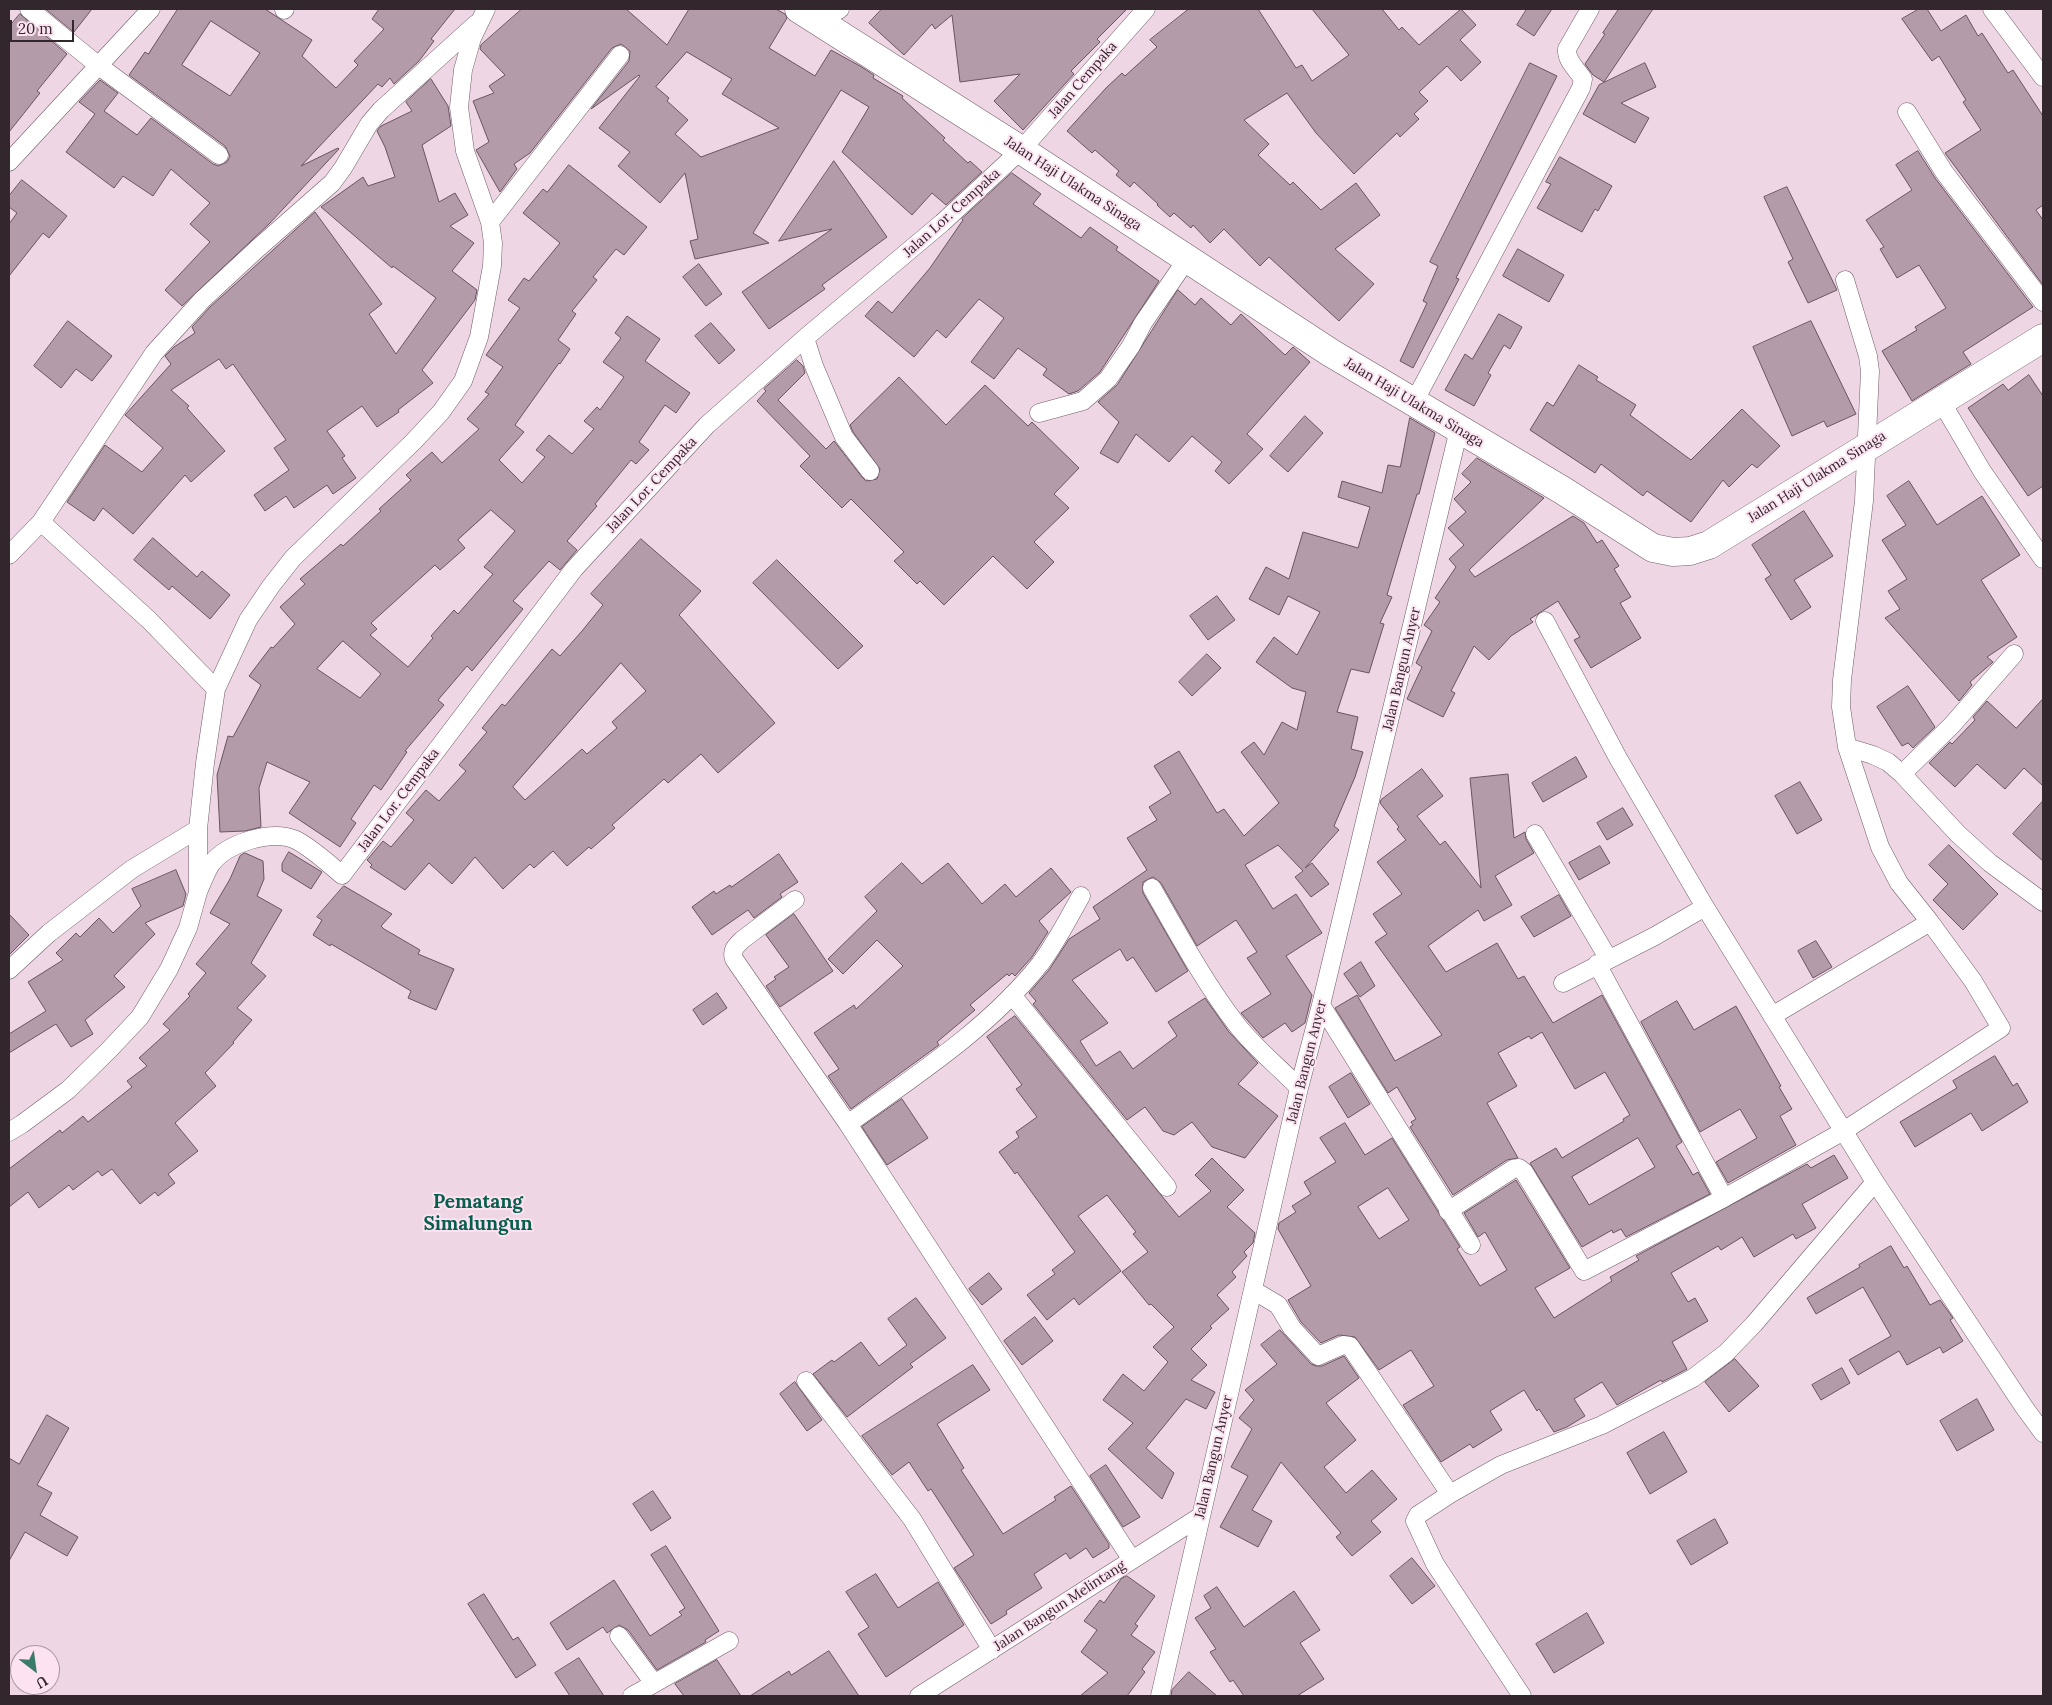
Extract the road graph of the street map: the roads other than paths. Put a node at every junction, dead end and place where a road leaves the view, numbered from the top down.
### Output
1 (29, 9) edge
2 (151, 9) edge
3 (1146, 9) edge
4 (1590, 9) edge
5 (1992, 9) edge
6 (819, 13) edge
7 (484, 14) edge
8 (620, 55) dead end
9 (99, 66) junction
10 (2043, 77) edge
11 (1907, 112) dead end
12 (1021, 150) junction
13 (219, 155) dead end
14 (9, 162) edge
15 (490, 222) junction
16 (1187, 259) junction
17 (1845, 280) dead end
18 (2043, 302) edge
19 (805, 338) junction
20 (2043, 338) edge
21 (1941, 401) junction
22 (1414, 402) junction
23 (1039, 413) dead end
24 (1458, 430) junction
25 (1868, 445) junction
26 (870, 471) dead end
27 (41, 522) junction
28 (9, 555) edge
29 (2043, 559) edge
30 (1545, 621) dead end
31 (2014, 654) dead end
32 (216, 689) junction
33 (1847, 747) junction
34 (1902, 774) junction
35 (198, 829) junction
36 (1535, 834) dead end
37 (1152, 888) dead end
38 (198, 892) junction
39 (1081, 896) dead end
40 (795, 900) dead end
41 (2043, 902) edge
42 (1705, 906) junction
43 (1930, 922) junction
44 (1602, 961) junction
45 (9, 970) edge
46 (1563, 982) dead end
47 (1012, 995) junction
48 (1321, 1005) junction
49 (1772, 1016) junction
50 (1299, 1088) junction
51 (848, 1124) junction
52 (9, 1132) edge
53 (1842, 1132) junction
54 (1875, 1182) junction
55 (1167, 1187) dead end
56 (1724, 1198) junction
57 (1448, 1211) junction
58 (1471, 1245) dead end
59 (1253, 1290) junction
60 (806, 1381) dead end
61 (2043, 1433) edge
62 (1450, 1494) junction
63 (1201, 1516) junction
64 (1132, 1560) junction
65 (619, 1636) dead end
66 (729, 1641) dead end
67 (992, 1650) junction
68 (654, 1682) junction
69 (632, 1696) edge
70 (919, 1696) edge
71 (1160, 1696) edge
72 (1522, 1696) edge

1 - 9 street
2 - 9 street
3 - 12 street, Jalan Cempaka
4 - 22 street
5 - 10 street
6 - 12 main road, Jalan Haji Ulakma Sinaga
7 - 15 street
7 - 27 street
8 - 15 street
9 - 13 street
9 - 14 street
11 - 18 street
12 - 16 main road, Jalan Haji Ulakma Sinaga
12 - 19 street, Jalan Lor. Cempaka
15 - 32 street
16 - 22 main road, Jalan Haji Ulakma Sinaga
16 - 23 street
17 - 25 street
19 - 26 street
19 - 38 street, Jalan Lor. Cempaka
20 - 21 main road, Jalan Haji Ulakma Sinaga
21 - 25 main road, Jalan Haji Ulakma Sinaga
21 - 29 street
22 - 24 main road, Jalan Haji Ulakma Sinaga
24 - 25 main road, Jalan Haji Ulakma Sinaga
24 - 48 street, Jalan Bangun Anyer
25 - 33 street
27 - 28 street
27 - 32 street
30 - 42 street
31 - 34 street
32 - 35 street
33 - 34 street
33 - 43 street
34 - 41 street
35 - 38 street
35 - 45 street
36 - 44 street
37 - 50 street
38 - 52 street
39 - 47 street
40 - 51 street
42 - 44 street
42 - 49 street
43 - 49 street
43 - 53 street
44 - 46 street
44 - 56 street
47 - 51 street
47 - 55 street
48 - 50 street, Jalan Bangun Anyer
48 - 57 street
49 - 53 street
50 - 59 street, Jalan Bangun Anyer
51 - 64 street
53 - 54 street
53 - 56 street
54 - 61 street
54 - 62 street
56 - 57 street
57 - 58 street
59 - 62 street
59 - 63 street, Jalan Bangun Anyer
60 - 67 street
62 - 72 street
63 - 64 street, Jalan Bangun Melintang
63 - 71 street, Jalan Bangun Anyer
64 - 67 street, Jalan Bangun Melintang
65 - 68 street
66 - 68 street
67 - 70 street, Jalan Bangun Melintang
68 - 69 street

